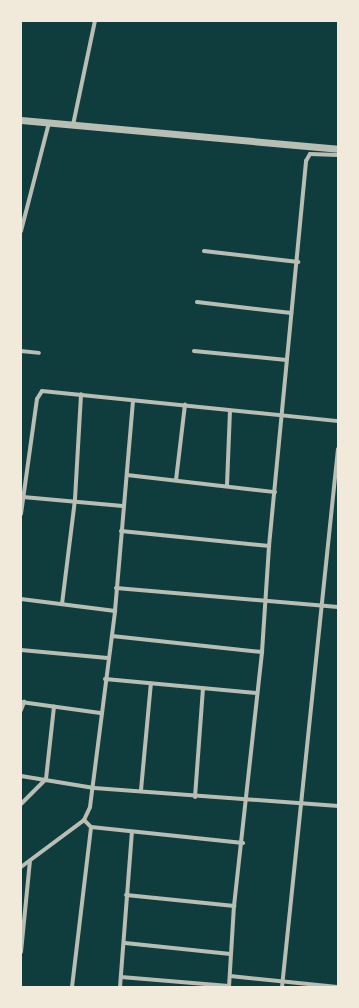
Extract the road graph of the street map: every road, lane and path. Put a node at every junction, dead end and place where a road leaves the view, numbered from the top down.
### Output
1 (95, 21) edge
2 (21, 120) edge
3 (49, 123) junction
4 (73, 126) junction
5 (338, 149) edge
6 (338, 155) edge
7 (21, 231) edge
8 (204, 251) dead end
9 (298, 262) junction
10 (197, 302) dead end
11 (291, 313) junction
12 (21, 351) edge
13 (194, 351) dead end
14 (39, 353) dead end
15 (286, 360) junction
16 (81, 394) junction
17 (133, 401) junction
18 (185, 405) junction
19 (230, 411) junction
20 (283, 417) junction
21 (338, 421) edge
22 (338, 449) edge
23 (127, 475) junction
24 (176, 480) junction
25 (227, 485) junction
26 (275, 492) junction
27 (23, 497) junction
28 (75, 499) junction
29 (123, 506) junction
30 (21, 514) edge
31 (121, 531) junction
32 (269, 546) junction
33 (116, 588) junction
34 (21, 599) edge
35 (264, 601) junction
36 (62, 604) junction
37 (319, 604) junction
38 (338, 607) edge
39 (114, 611) junction
40 (112, 636) junction
41 (21, 650) edge
42 (262, 652) junction
43 (108, 658) junction
44 (105, 679) junction
45 (151, 683) junction
46 (203, 688) junction
47 (257, 693) junction
48 (22, 702) edge
49 (54, 706) junction
50 (21, 710) edge
51 (100, 713) junction
52 (21, 776) edge
53 (46, 779) junction
54 (94, 788) junction
55 (141, 790) junction
56 (196, 797) junction
57 (246, 800) junction
58 (300, 802) junction
59 (21, 804) edge
60 (338, 806) edge
61 (84, 820) junction
62 (91, 827) junction
63 (132, 832) junction
64 (243, 843) junction
65 (30, 861) junction
66 (21, 867) edge
67 (126, 895) junction
68 (234, 906) junction
69 (124, 943) junction
70 (21, 952) edge
71 (230, 954) junction
72 (230, 976) junction
73 (121, 977) junction
74 (282, 985) edge
75 (229, 986) edge
76 (72, 987) edge
77 (120, 987) edge
78 (337, 987) edge

1 - 4 street
2 - 3 street
3 - 4 street
3 - 7 street
4 - 5 street
6 - 9 street
8 - 9 street
9 - 11 street
10 - 11 street
11 - 15 street
12 - 14 street
13 - 15 street
15 - 20 street
16 - 17 street
16 - 27 street
16 - 28 street
17 - 18 street
17 - 23 street
18 - 19 street
18 - 24 street
19 - 20 street
19 - 25 street
20 - 21 street
20 - 26 street
22 - 37 street
23 - 24 street
23 - 29 street
24 - 25 street
25 - 26 street
26 - 32 street
27 - 28 street
27 - 30 street
28 - 29 street
28 - 36 street
29 - 31 street
31 - 32 street
31 - 33 street
32 - 35 street
33 - 35 street
33 - 39 street
34 - 36 street
35 - 37 street
35 - 42 street
36 - 39 street
37 - 38 street
37 - 58 street
39 - 40 street
40 - 42 street
40 - 43 street
41 - 43 street
42 - 47 street
43 - 44 street
44 - 45 street
44 - 51 street
45 - 46 street
45 - 55 street
46 - 47 street
46 - 56 street
47 - 57 street
48 - 49 street
48 - 50 street
49 - 51 street
49 - 53 street
51 - 54 street
52 - 53 street
53 - 54 street
53 - 59 street
54 - 55 street
54 - 61 street
55 - 56 street
56 - 57 street
57 - 58 street
57 - 64 street
58 - 60 street
58 - 74 street
61 - 62 street
61 - 65 street
62 - 63 street
62 - 76 street
63 - 64 street
63 - 67 street
64 - 68 street
65 - 66 street
65 - 70 street
67 - 68 street
67 - 69 street
68 - 71 street
69 - 71 street
69 - 73 street
71 - 72 street
72 - 74 street
72 - 75 street
73 - 75 street
73 - 77 street
74 - 78 street

